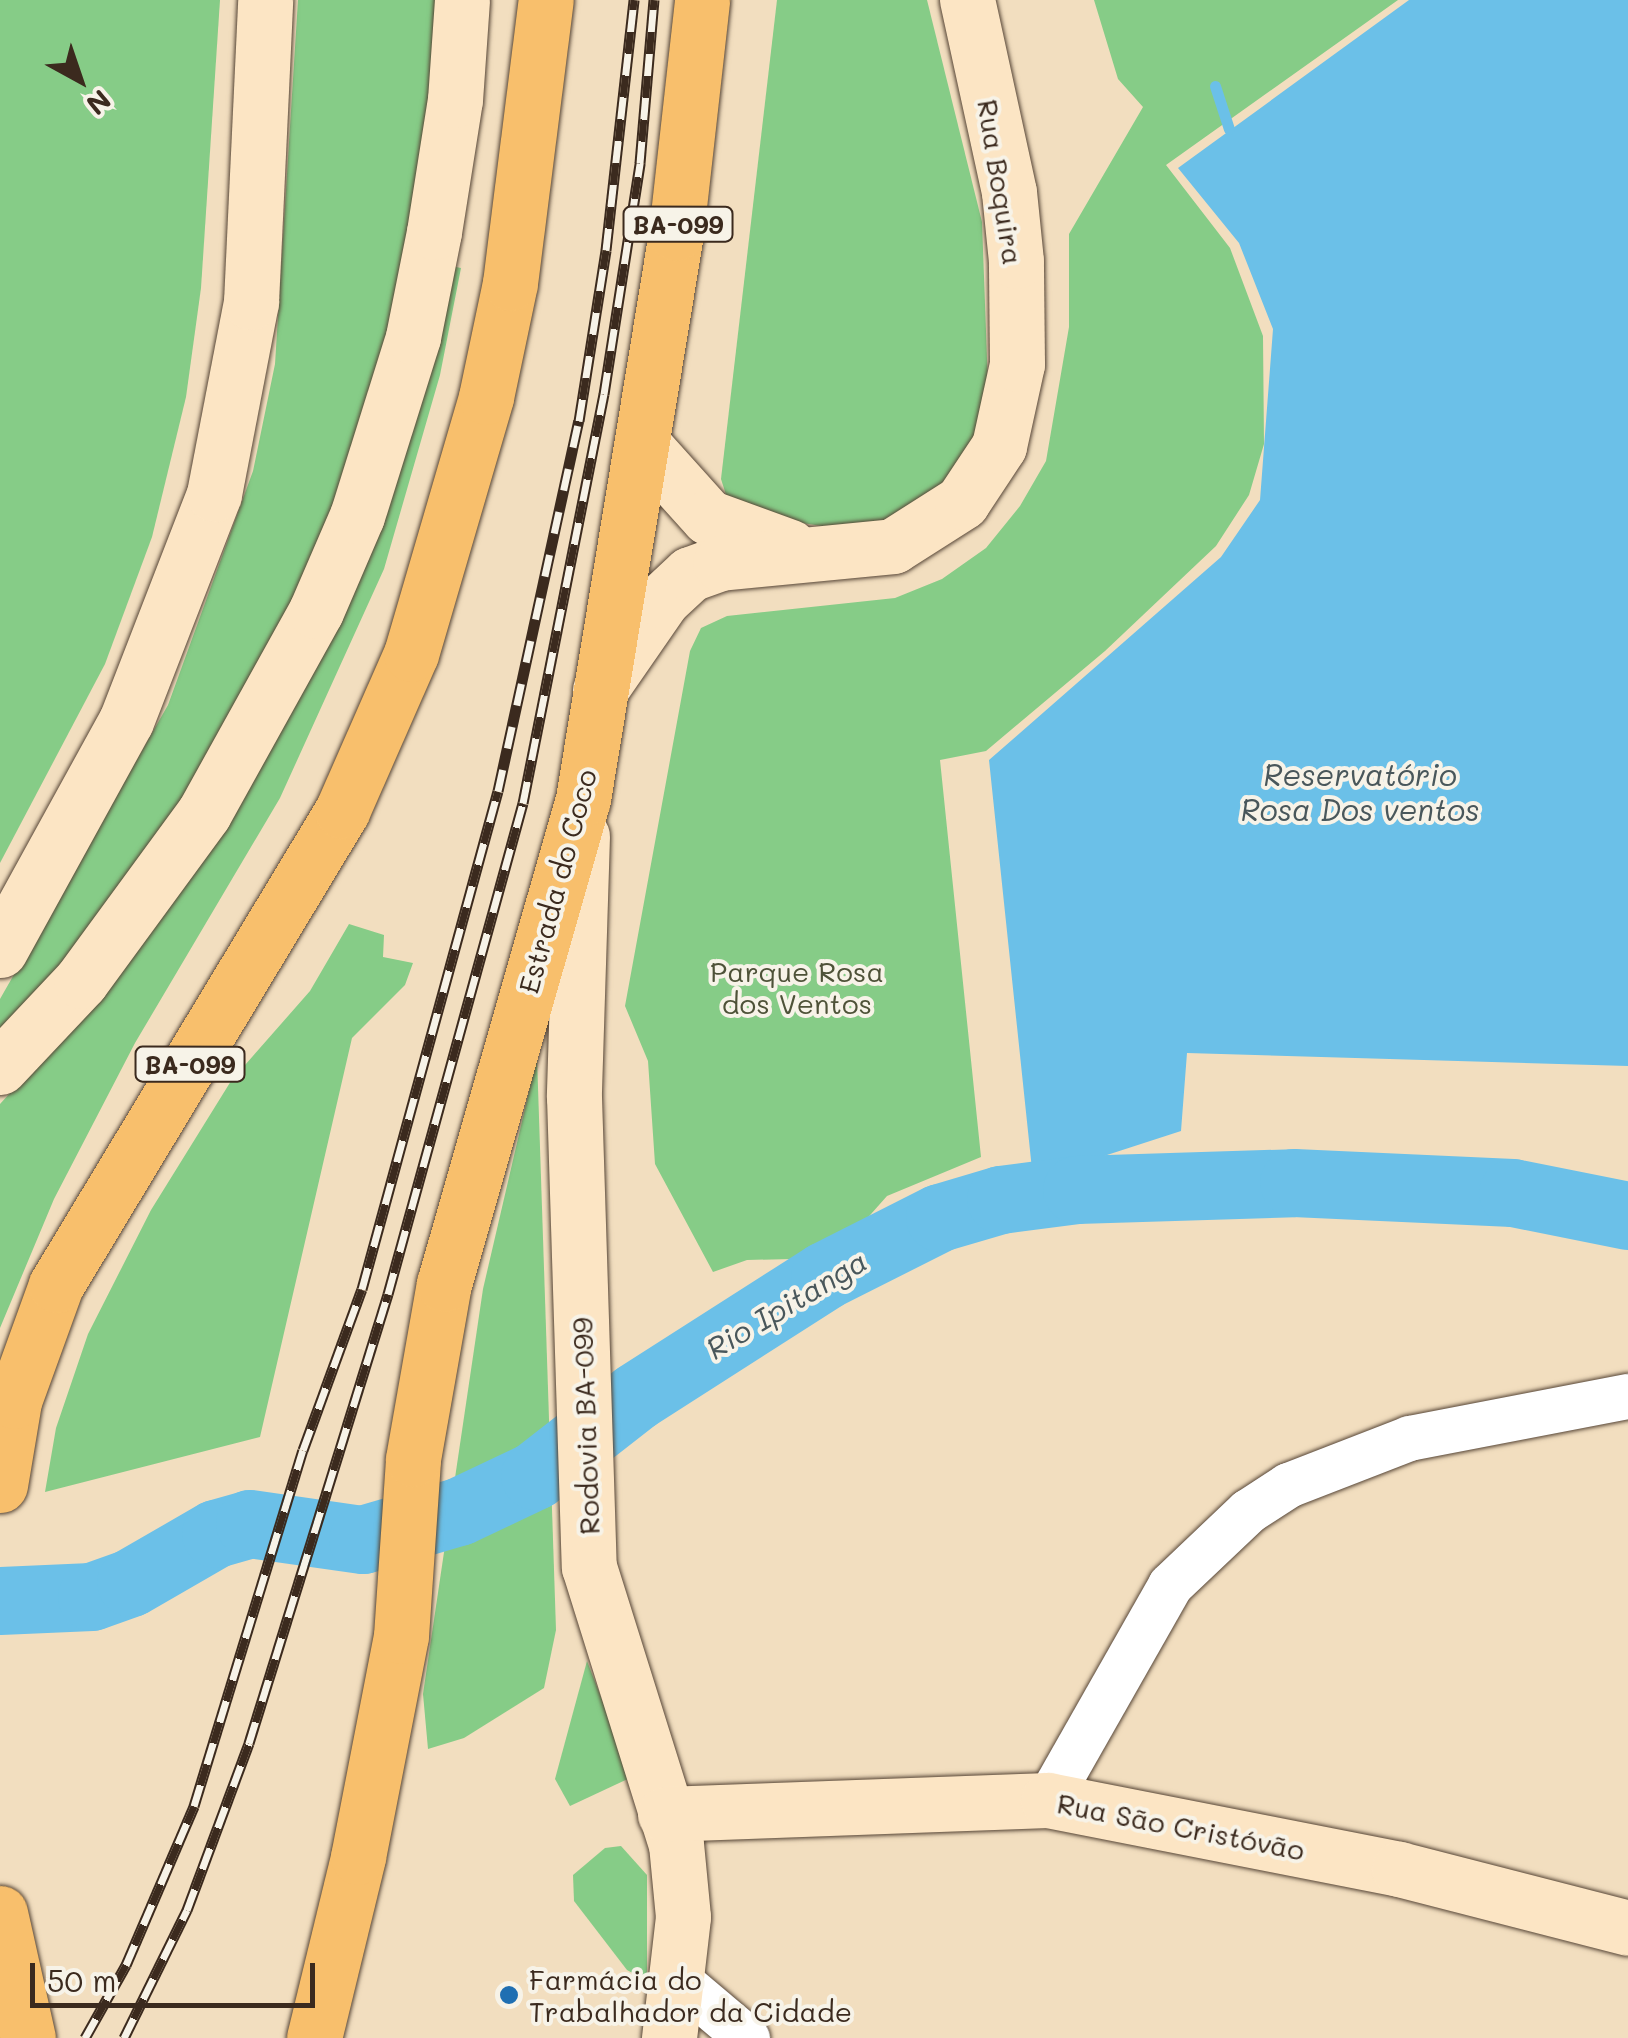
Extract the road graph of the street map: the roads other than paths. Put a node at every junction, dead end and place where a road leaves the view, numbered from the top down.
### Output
1 (265, 0) edge
2 (462, 0) edge
3 (546, 0) edge
4 (702, 0) edge
5 (967, 0) edge
6 (644, 446) junction
7 (827, 556) junction
8 (600, 690) junction
9 (583, 799) junction
10 (0, 950) edge
11 (0, 1068) edge
12 (1628, 1396) edge
13 (0, 1485) edge
14 (1048, 1800) junction
15 (665, 1814) junction
16 (0, 1913) edge
17 (1628, 1928) edge
18 (676, 1978) junction
19 (28, 2038) edge
20 (314, 2038) edge
21 (669, 2038) edge
22 (747, 2038) edge

1 - 10 main road
2 - 11 main road
3 - 13 highway, BA-099
4 - 6 highway, Estrada do Coco / BA-099
5 - 7 main road, Rua Boquira
6 - 7 main road, Rua Boquira
6 - 8 highway, Estrada do Coco / BA-099
7 - 8 main road, Rua Boquira
8 - 9 highway, Estrada do Coco / BA-099
9 - 15 main road, Rodovia BA-099
9 - 20 highway, Estrada do Coco / BA-099
12 - 14 street
14 - 15 main road, Rua São Cristóvão
14 - 17 main road, Rua São Cristóvão
15 - 18 main road, Rodovia BA-099
16 - 19 highway
18 - 21 main road, Rodovia BA-099
18 - 22 street

